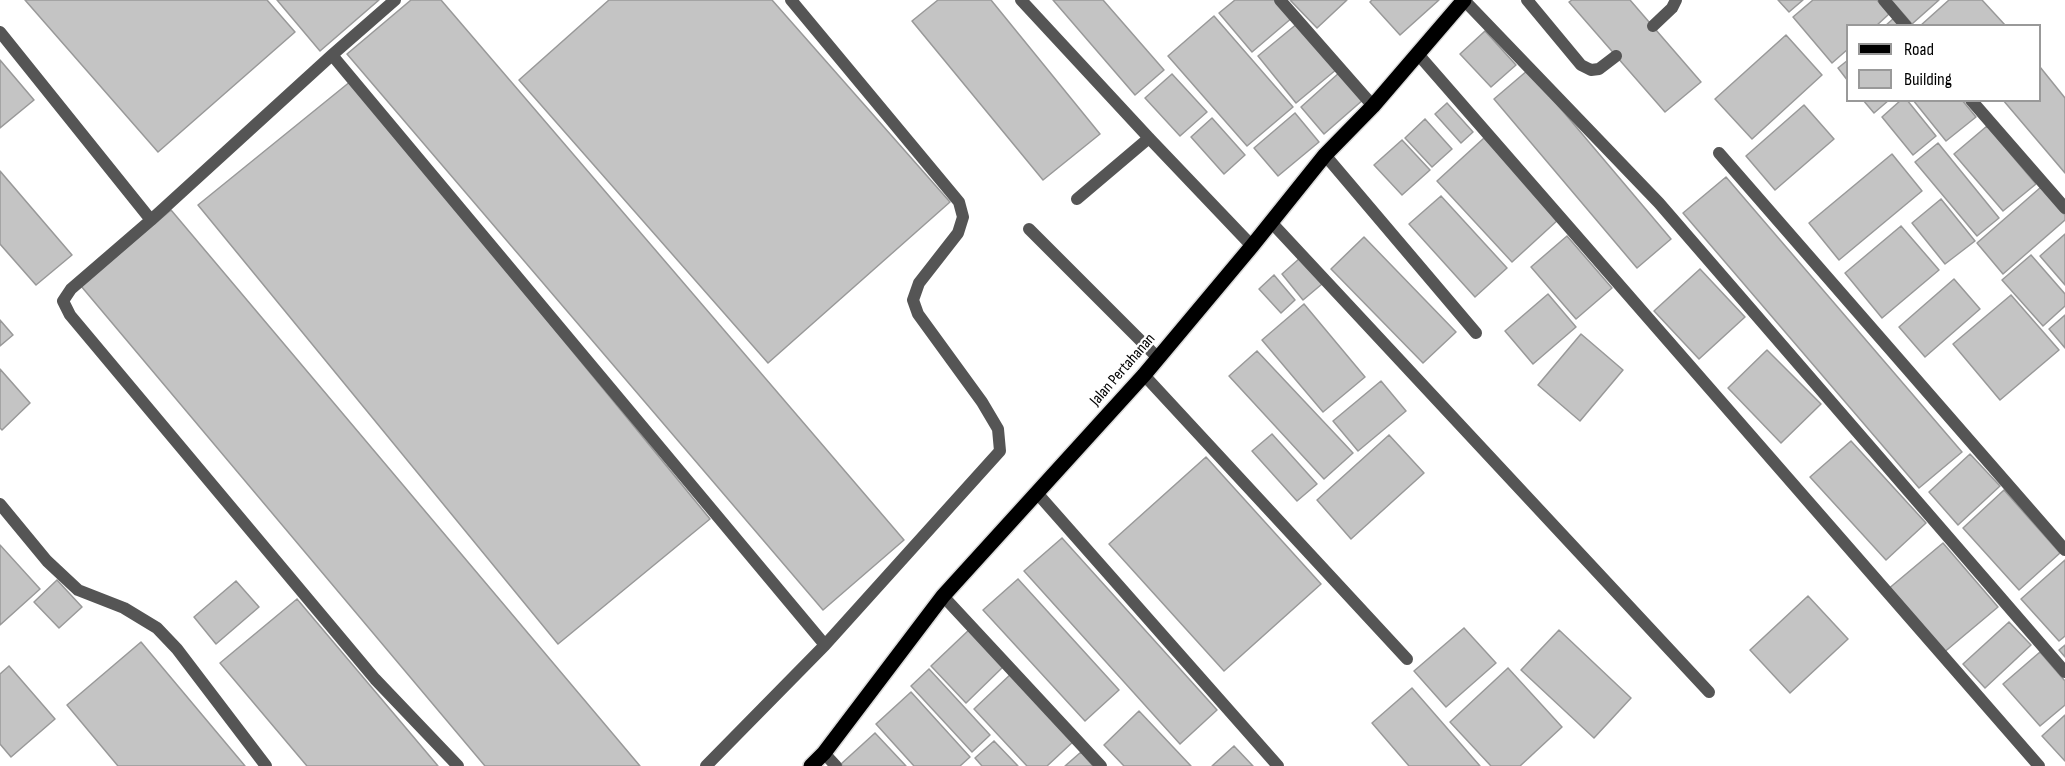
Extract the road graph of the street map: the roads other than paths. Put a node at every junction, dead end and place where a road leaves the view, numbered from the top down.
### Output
1 (395, 0) edge
2 (791, 0) edge
3 (1021, 0) edge
4 (1280, 0) edge
5 (1464, 0) edge
6 (1527, 0) edge
7 (1676, 0) edge
8 (1884, 0) edge
9 (1904, 24) edge
10 (1653, 26) dead end
11 (0, 32) edge
12 (1417, 53) junction
13 (332, 55) junction
14 (1616, 56) dead end
15 (1973, 102) edge
16 (1373, 106) junction
17 (1149, 138) junction
18 (1719, 153) dead end
19 (1325, 155) junction
20 (1077, 200) dead end
21 (2065, 208) edge
22 (151, 220) junction
23 (1271, 222) junction
24 (1029, 229) dead end
25 (1252, 246) junction
26 (1476, 333) dead end
27 (1158, 358) junction
28 (1144, 375) junction
29 (1037, 493) junction
30 (0, 504) edge
31 (2065, 550) edge
32 (943, 596) junction
33 (825, 645) junction
34 (1407, 659) dead end
35 (2065, 672) edge
36 (1709, 692) dead end
37 (824, 753) junction
38 (266, 766) edge
39 (458, 766) edge
40 (706, 766) edge
41 (811, 766) edge
42 (836, 766) edge
43 (1101, 766) edge
44 (1278, 766) edge
45 (2039, 766) edge

1 - 13 street
2 - 33 street
3 - 17 street
4 - 16 street
5 - 12 main road, Jalan Pertahanan
5 - 35 street
6 - 14 street
7 - 10 street
8 - 9 street
11 - 22 street
12 - 16 main road, Jalan Pertahanan
12 - 45 street
13 - 22 street
13 - 33 street
15 - 21 street
16 - 19 main road, Jalan Pertahanan
17 - 20 street
17 - 25 street
18 - 31 street
19 - 23 main road, Jalan Pertahanan
19 - 26 street
22 - 39 street
23 - 25 main road, Jalan Pertahanan
23 - 36 street
24 - 27 street
25 - 27 main road, Jalan Pertahanan
27 - 28 main road, Jalan Pertahanan
28 - 29 main road, Jalan Pertahanan
28 - 34 street
29 - 32 main road, Jalan Pertahanan
29 - 44 street
30 - 38 street
32 - 37 main road, Jalan Pertahanan
32 - 43 street
33 - 40 street
37 - 41 main road, Jalan Pertahanan
37 - 42 street

